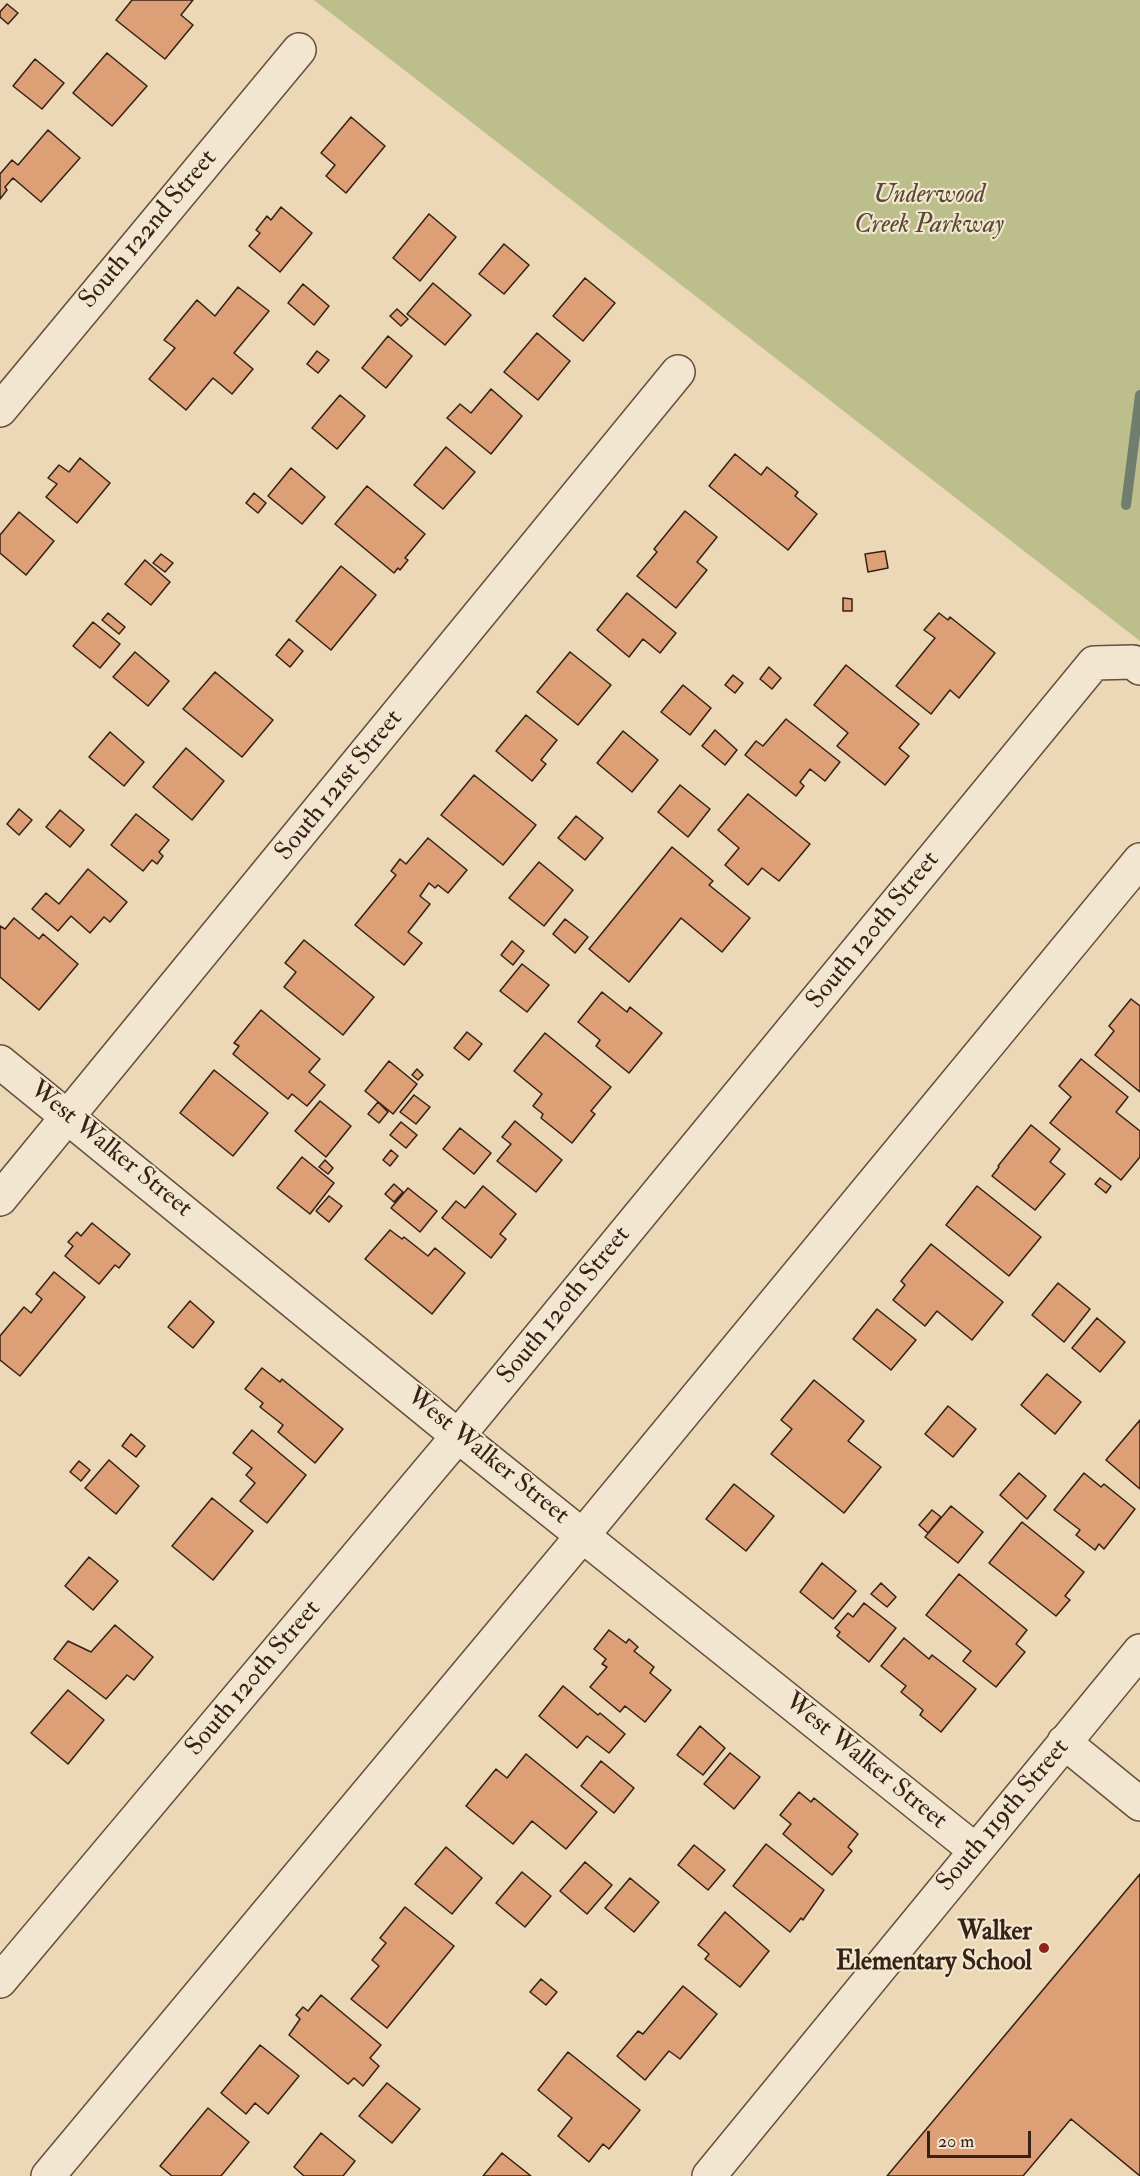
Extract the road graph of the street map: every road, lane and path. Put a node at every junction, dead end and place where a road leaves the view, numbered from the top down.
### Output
1 (298, 50) dead end
2 (678, 372) dead end
3 (0, 410) edge
4 (1140, 668) edge
5 (1140, 860) edge
6 (0, 1062) edge
7 (69, 1117) junction
8 (0, 1199) edge
9 (458, 1436) junction
10 (583, 1534) junction
11 (1140, 1651) edge
12 (1065, 1742) junction
13 (1140, 1804) edge
14 (975, 1850) junction
15 (0, 1981) edge
16 (48, 2176) edge
17 (709, 2176) edge

1 - 3 street, South 122nd Street
2 - 7 street, South 121st Street
4 - 9 street, South 120th Street
5 - 10 street
6 - 7 street, West Walker Street
7 - 8 street, South 121st Street
7 - 9 street, West Walker Street
9 - 10 street, West Walker Street
9 - 15 street, South 120th Street
10 - 14 street, West Walker Street
10 - 16 street
11 - 12 street, South 119th Street
12 - 13 street
12 - 14 street, South 119th Street
14 - 17 street, South 119th Street

